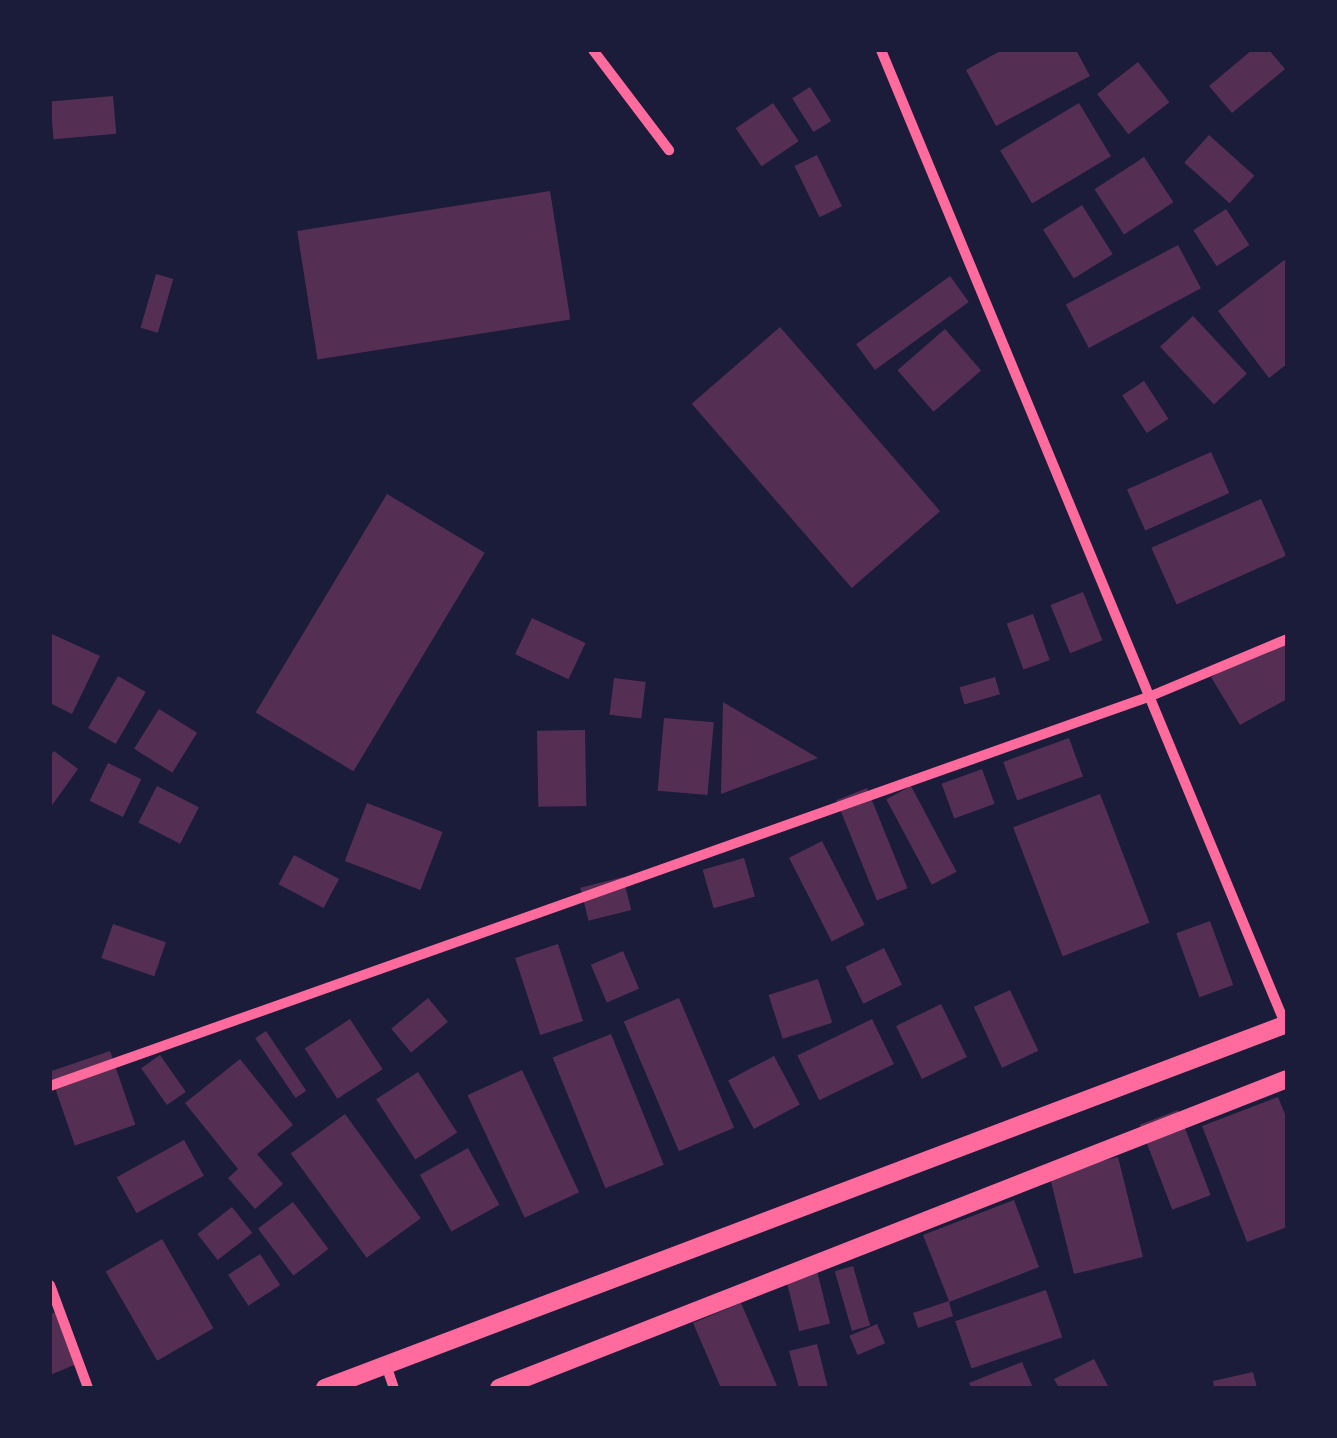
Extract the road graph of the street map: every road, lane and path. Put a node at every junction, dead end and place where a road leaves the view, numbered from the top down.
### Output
1 (593, 50) edge
2 (881, 50) edge
3 (669, 150) dead end
4 (1287, 638) edge
5 (1151, 696) junction
6 (1287, 1026) edge
7 (1287, 1080) edge
8 (50, 1086) edge
9 (50, 1285) edge
10 (387, 1368) junction
11 (88, 1388) edge
12 (325, 1388) edge
13 (394, 1388) edge
14 (500, 1388) edge

1 - 3 street
2 - 5 street
4 - 5 street
5 - 6 street
5 - 8 street
6 - 10 street
7 - 14 street
9 - 11 street
10 - 12 street
10 - 13 street

